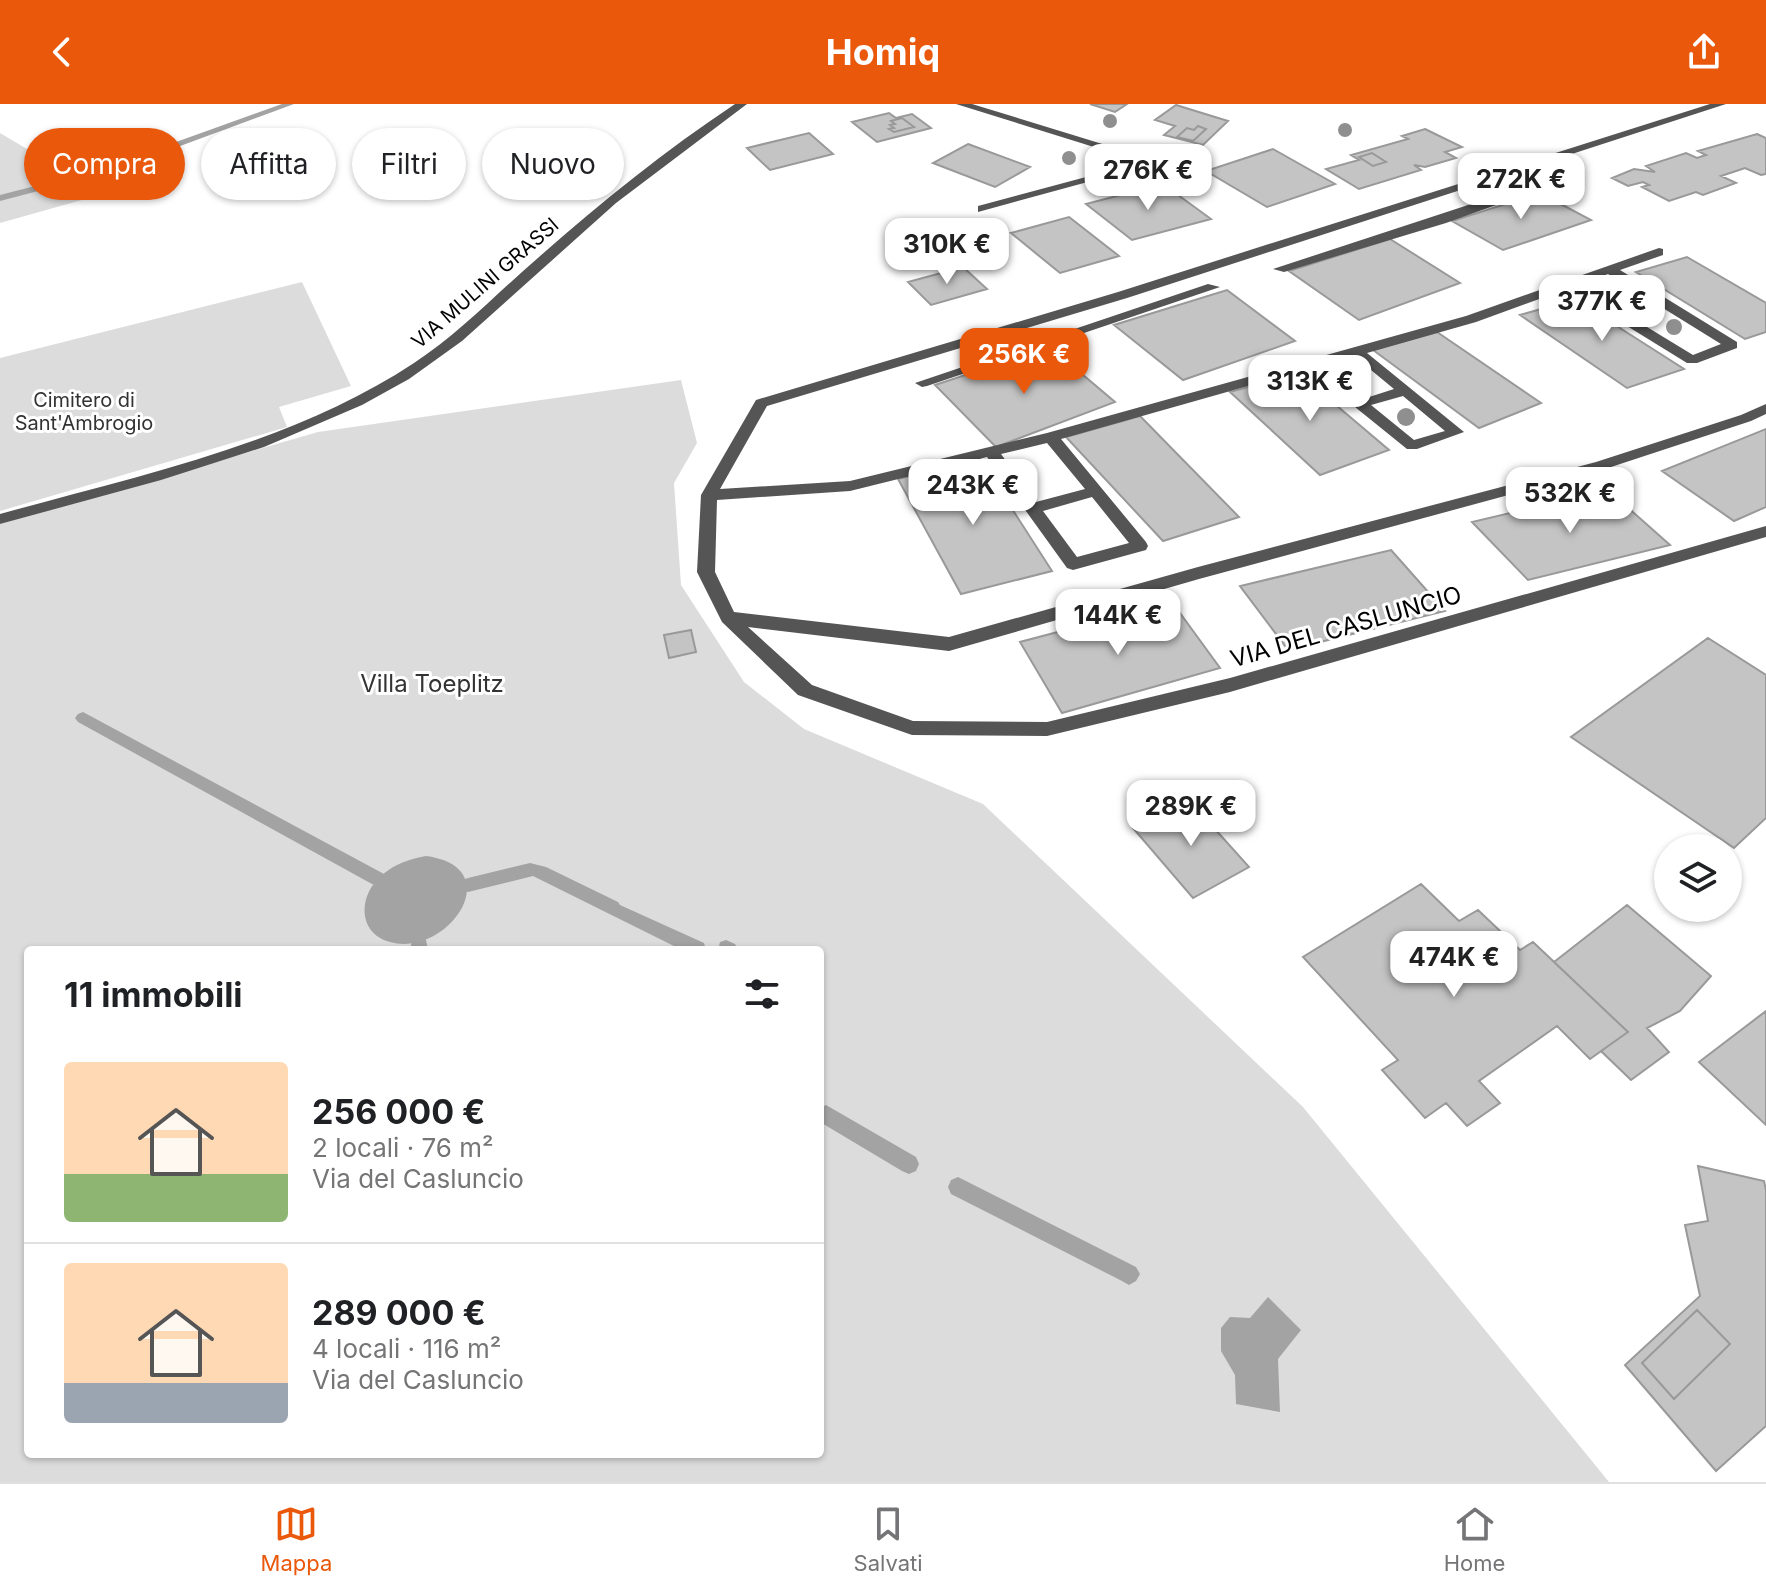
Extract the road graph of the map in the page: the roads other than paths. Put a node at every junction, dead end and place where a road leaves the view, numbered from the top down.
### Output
1 (742, 104) edge
2 (961, 104) edge
3 (1721, 104) edge
4 (1545, 194) dead end
5 (982, 209) dead end
6 (1385, 209) junction
7 (1421, 230) junction
8 (1659, 252) dead end
9 (1279, 269) dead end
10 (1610, 270) junction
11 (1569, 285) junction
12 (1213, 287) dead end
13 (1058, 313) junction
14 (1649, 314) junction
15 (1080, 331) junction
16 (1094, 343) dead end
17 (1357, 352) junction
18 (1312, 365) junction
19 (922, 383) dead end
20 (1405, 391) junction
21 (1360, 404) junction
22 (1766, 408) edge
23 (1051, 437) junction
24 (991, 452) junction
25 (1095, 491) junction
26 (709, 495) junction
27 (1032, 509) junction
28 (0, 519) edge
29 (1766, 531) edge
30 (728, 618) junction

1 - 28 street, VIA MULINI GRASSI
2 - 5 street
3 - 6 street
4 - 7 street
6 - 7 street
6 - 13 street
7 - 9 street
8 - 10 street
10 - 11 street
10 - 14 street
11 - 14 street
11 - 17 street
12 - 15 street
13 - 15 street
13 - 26 street, VIA DEL CASLUNCIO
14 - 14 street
15 - 16 street
15 - 19 street
17 - 18 street
17 - 20 street
18 - 21 street
18 - 23 street
20 - 21 street
20 - 21 street
22 - 30 street
23 - 24 street
23 - 25 street
24 - 26 street
24 - 27 street
25 - 27 street
25 - 27 street
26 - 30 street, VIA DEL CASLUNCIO
29 - 30 street, VIA DEL CASLUNCIO

